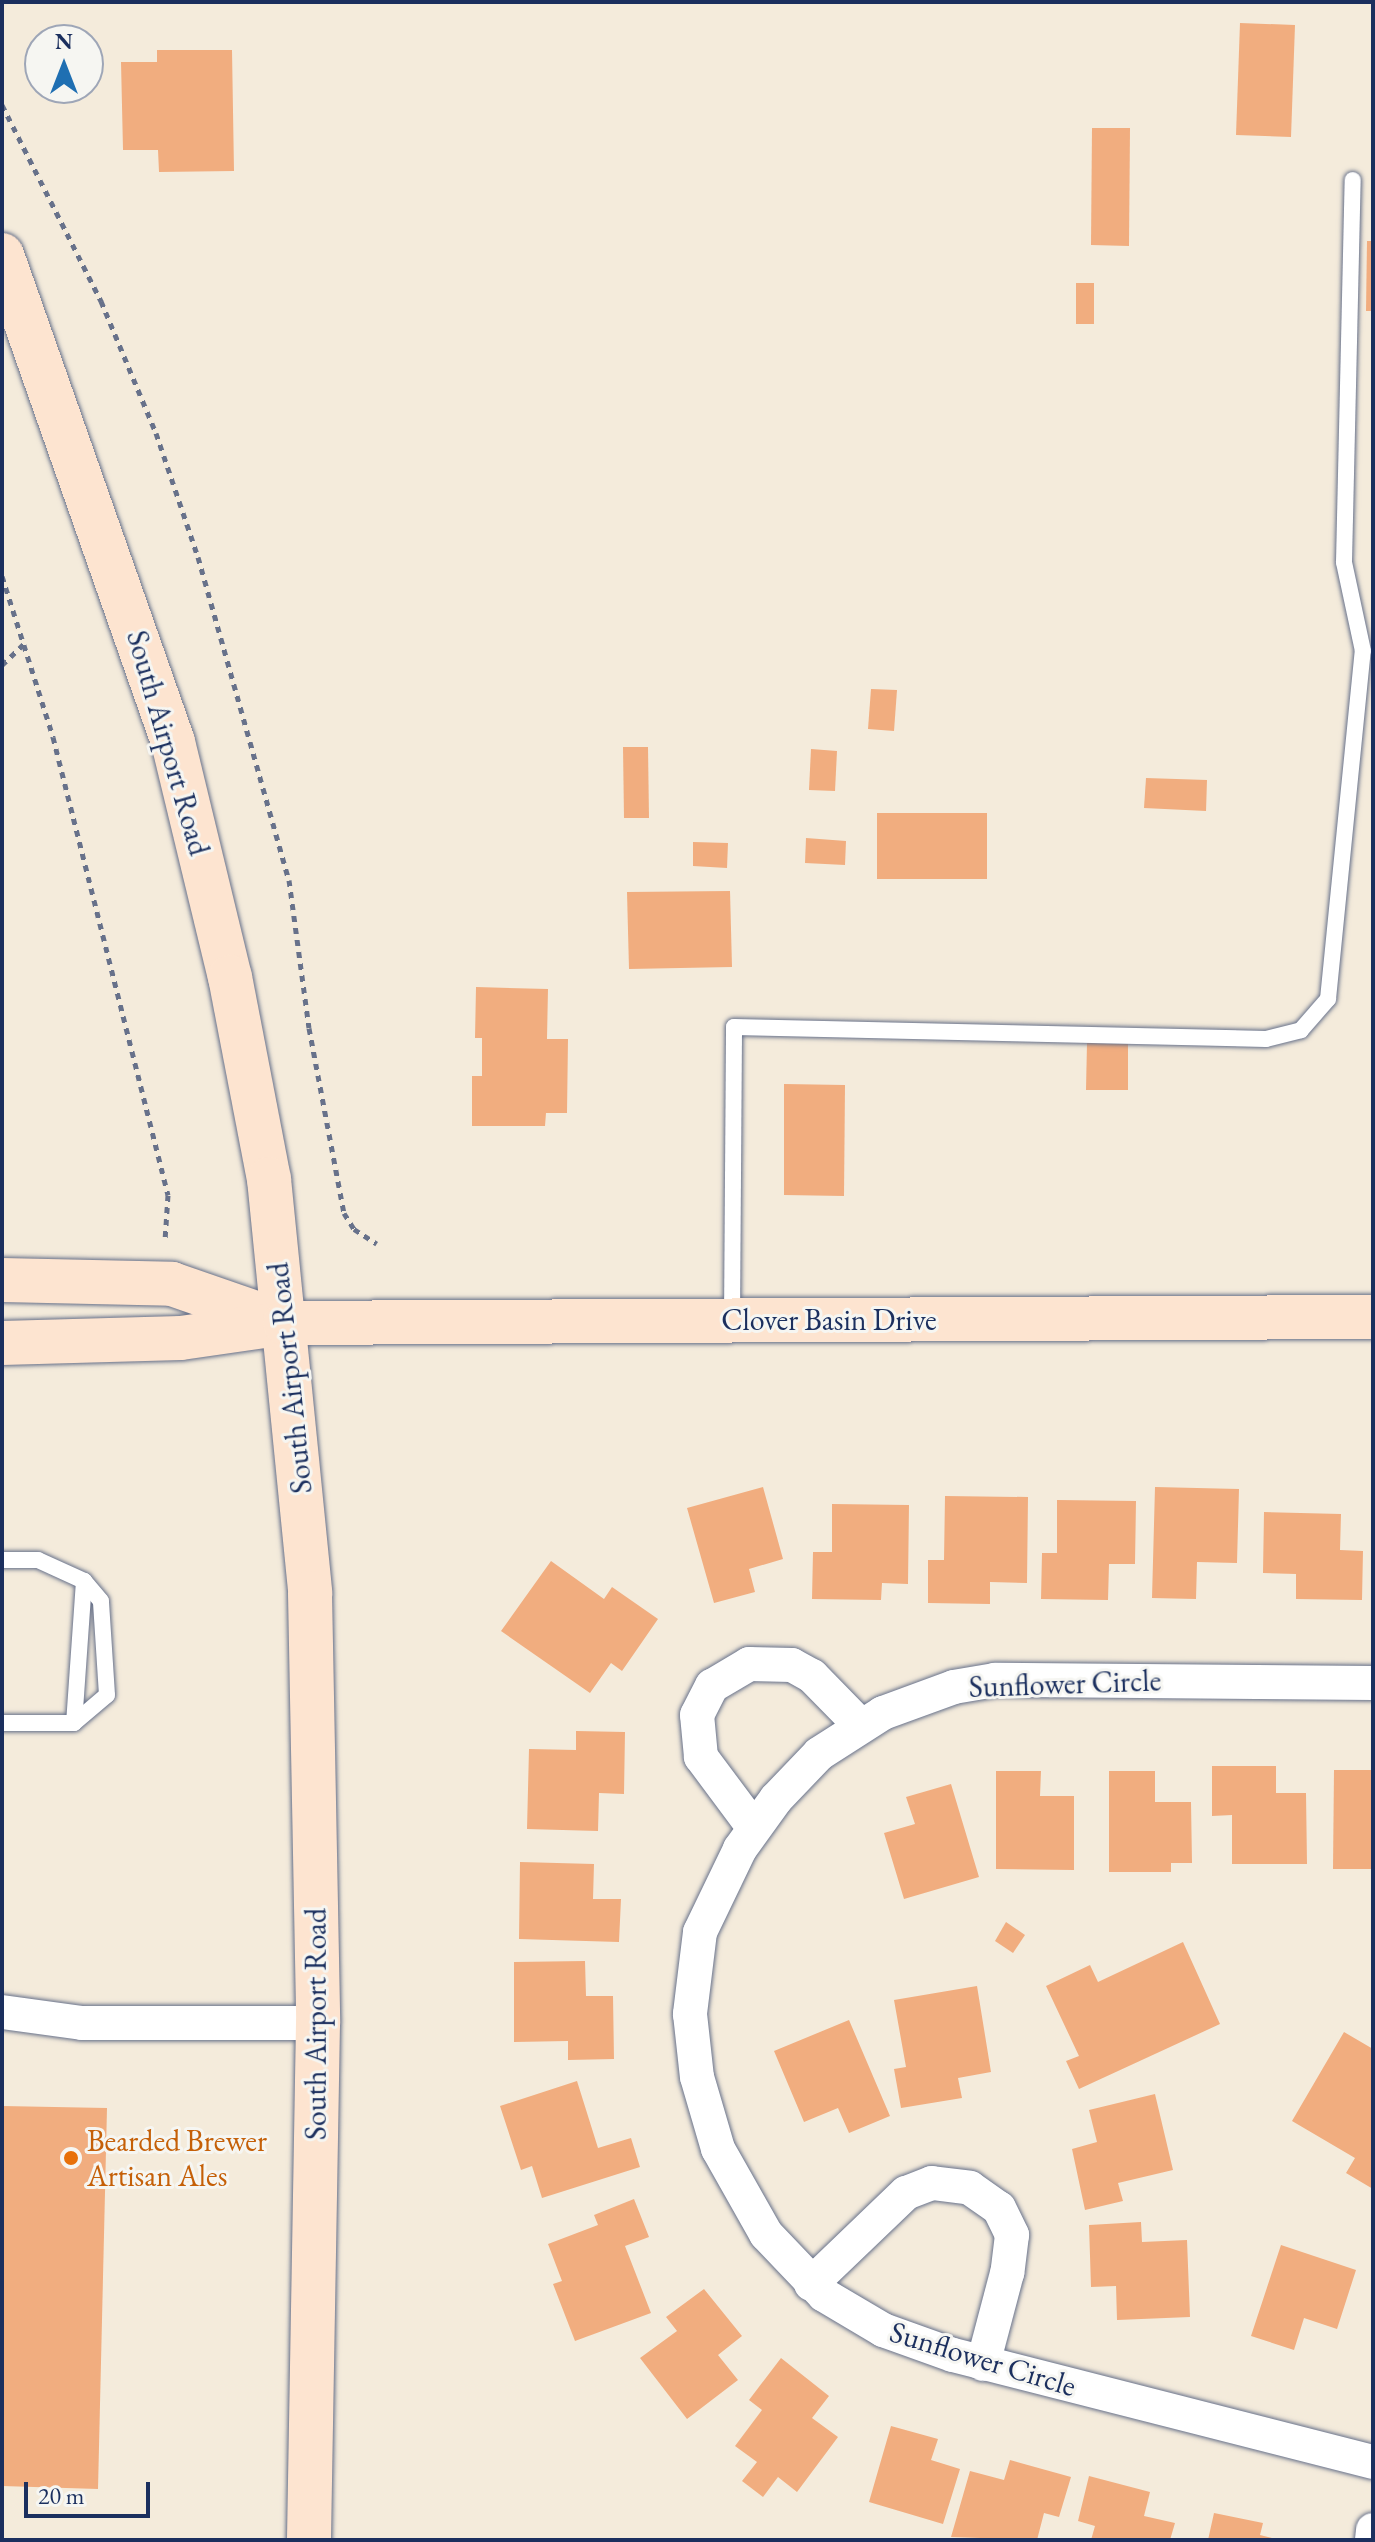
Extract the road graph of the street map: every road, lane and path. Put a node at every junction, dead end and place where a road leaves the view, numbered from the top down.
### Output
1 (2, 105) edge
2 (1353, 180) dead end
3 (2, 255) edge
4 (2, 576) edge
5 (25, 644) junction
6 (2, 665) edge
7 (165, 1242) dead end
8 (377, 1244) dead end
9 (2, 1280) edge
10 (1373, 1317) edge
11 (732, 1320) junction
12 (285, 1323) junction
13 (2, 1343) edge
14 (2, 1560) edge
15 (84, 1581) junction
16 (1373, 1683) edge
17 (2, 1723) edge
18 (74, 1723) junction
19 (859, 1724) junction
20 (754, 1828) junction
21 (2, 2012) edge
22 (318, 2023) junction
23 (811, 2284) junction
24 (983, 2364) junction
25 (1373, 2462) edge
26 (1373, 2530) edge
27 (309, 2540) edge
28 (1372, 2540) edge

1 - 8 path
2 - 11 lane
3 - 12 main road, South Airport Road
4 - 5 path
5 - 6 path
5 - 7 path
9 - 12 main road, Clover Basin Drive
10 - 11 main road, Clover Basin Drive
11 - 12 main road, Clover Basin Drive
12 - 13 main road, Clover Basin Drive
12 - 22 main road, South Airport Road
14 - 15 lane
15 - 18 lane
15 - 18 lane
16 - 19 street, Sunflower Circle
17 - 18 lane
19 - 20 street, Sunflower Circle
19 - 20 street
20 - 23 street, Sunflower Circle
21 - 22 street
22 - 27 main road, South Airport Road
23 - 24 street, Sunflower Circle
23 - 24 street
24 - 25 street, Sunflower Circle
26 - 28 street

